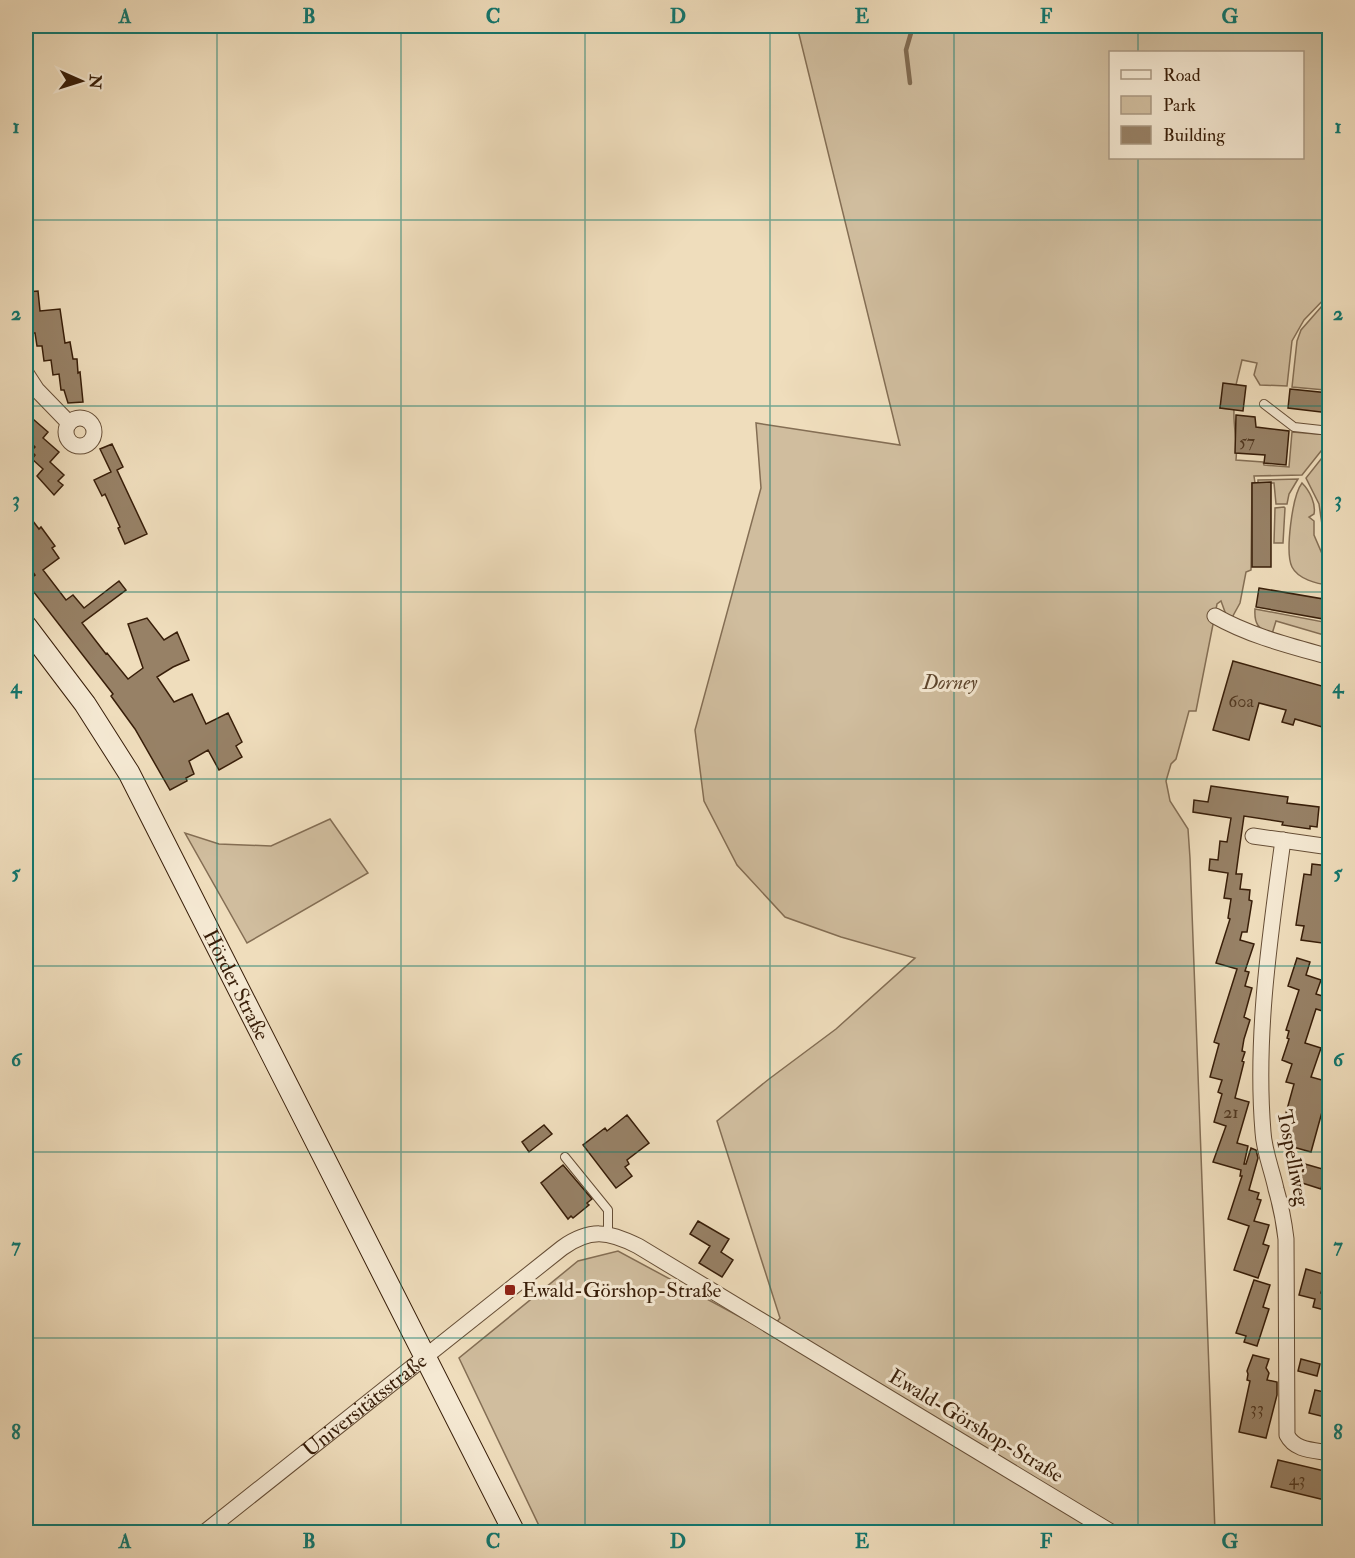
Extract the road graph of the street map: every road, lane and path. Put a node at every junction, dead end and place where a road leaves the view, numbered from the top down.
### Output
1 (26, 373) edge
2 (1264, 404) dead end
3 (69, 423) dead end
4 (1329, 431) edge
5 (1215, 616) dead end
6 (26, 626) edge
7 (1329, 657) edge
8 (1254, 836) dead end
9 (1283, 840) junction
10 (1329, 847) edge
11 (565, 1157) dead end
12 (608, 1234) junction
13 (425, 1356) junction
14 (1329, 1453) edge
15 (205, 1533) edge
16 (514, 1533) edge
17 (1111, 1533) edge

1 - 3 street
2 - 4 lane
5 - 7 street
6 - 13 main road, Hörder Straße
8 - 9 street
9 - 10 street
9 - 14 street, Tospelliweg
11 - 12 lane
12 - 13 street
12 - 17 street, Ewald-Görshop-Straße
13 - 15 street, Universitätsstraße
13 - 16 main road, Universitätsstraße

